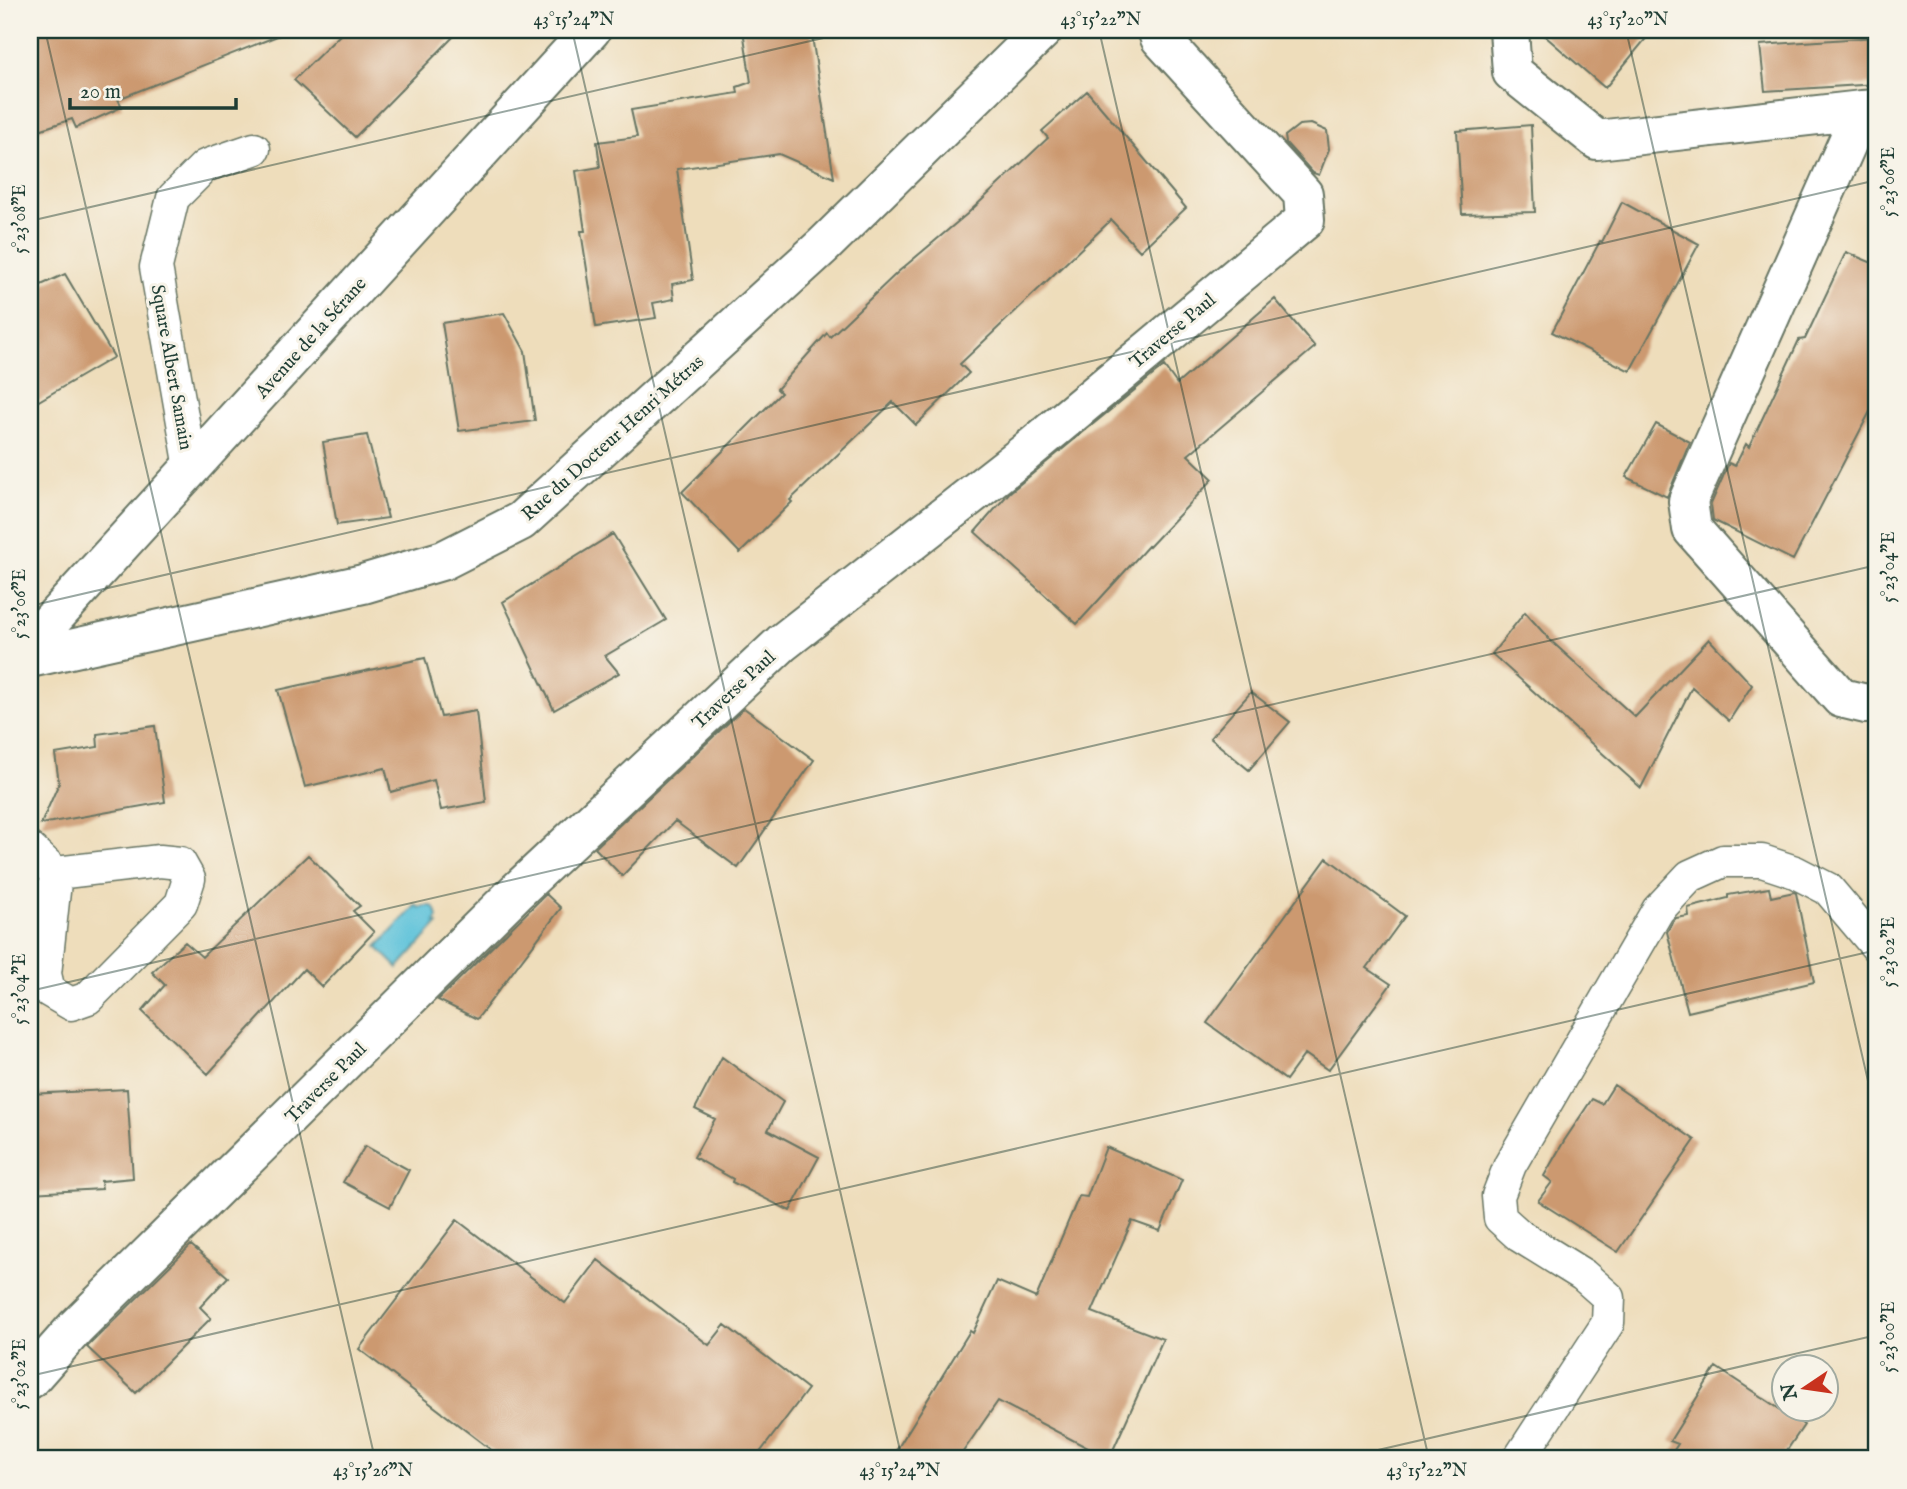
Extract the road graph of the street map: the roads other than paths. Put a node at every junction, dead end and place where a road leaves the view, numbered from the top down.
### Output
1 (591, 30) edge
2 (1043, 30) edge
3 (1157, 30) edge
4 (1509, 30) edge
5 (1869, 110) edge
6 (254, 149) dead end
7 (191, 468) junction
8 (30, 644) edge
9 (30, 658) edge
10 (1877, 701) edge
11 (30, 849) edge
12 (56, 873) junction
13 (1877, 947) edge
14 (30, 1379) edge
15 (1519, 1459) edge

1 - 7 street, Avenue de la Sérane
2 - 9 street, Rue du Docteur Henri Métras
3 - 14 street, Traverse Paul
4 - 5 street
5 - 10 street
6 - 7 lane, Square Albert Samain
7 - 8 street, Avenue de la Sérane
11 - 12 lane
12 - 12 lane
13 - 15 lane

